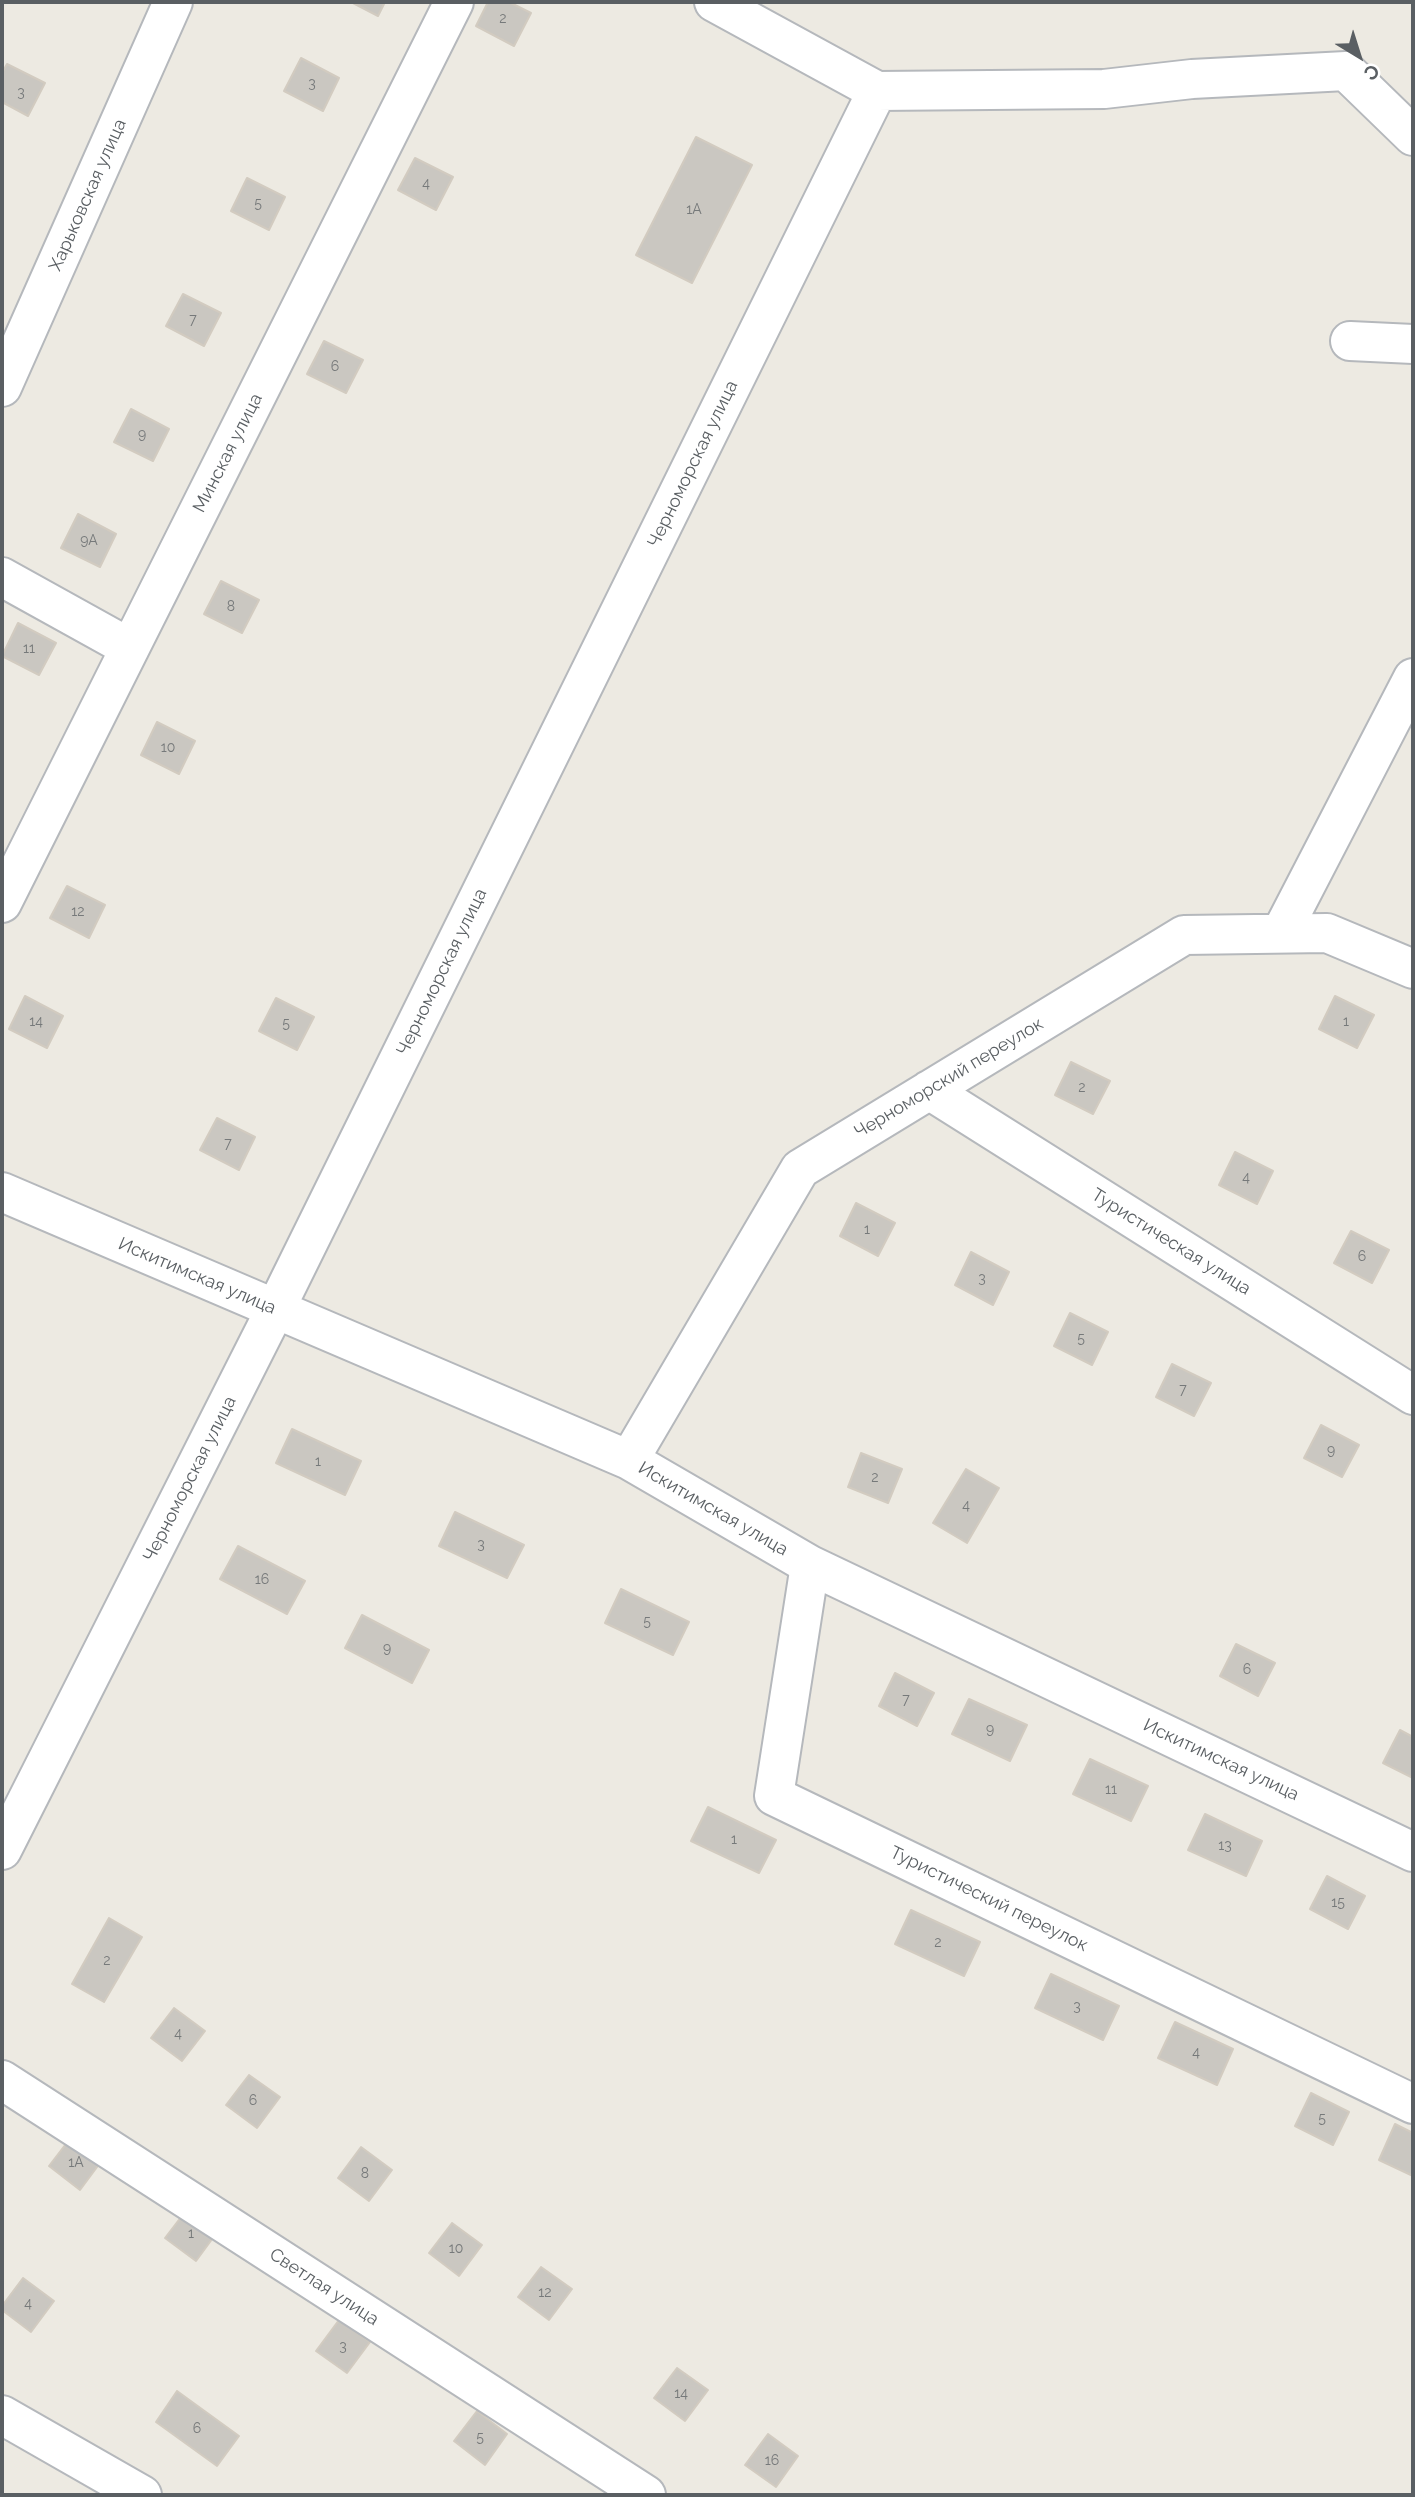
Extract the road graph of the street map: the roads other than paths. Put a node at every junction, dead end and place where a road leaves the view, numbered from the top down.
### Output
1 (173, 2) edge
2 (454, 2) edge
3 (714, 2) edge
4 (877, 91) junction
5 (1413, 136) edge
6 (1350, 341) dead end
7 (1413, 344) edge
8 (2, 387) edge
9 (2, 577) edge
10 (130, 648) junction
11 (1413, 678) edge
12 (2, 903) edge
13 (1281, 933) junction
14 (1410, 961) edge
15 (929, 1090) junction
16 (2, 1192) edge
17 (275, 1310) junction
18 (1413, 1395) edge
19 (629, 1460) junction
20 (810, 1565) junction
21 (2, 1850) edge
22 (1413, 1852) edge
23 (2, 2080) edge
24 (1413, 2105) edge
25 (2, 2415) edge
26 (142, 2495) edge
27 (646, 2495) edge

1 - 8 street, Харьковская улица
2 - 10 street, Минская улица
3 - 4 street
4 - 5 street
4 - 17 street, Черноморская улица
6 - 7 street
9 - 10 street
10 - 12 street, Минская улица
11 - 13 street
13 - 14 street, Черноморский переулок
13 - 15 street, Черноморский переулок
15 - 18 street, Туристическая улица
15 - 19 street, Черноморский переулок
16 - 17 street, Искитимская улица
17 - 19 street, Искитимская улица
17 - 21 street, Черноморская улица
19 - 20 street, Искитимская улица
20 - 22 street, Искитимская улица
20 - 24 street, Туристический переулок
23 - 27 street, Светлая улица
25 - 26 street

